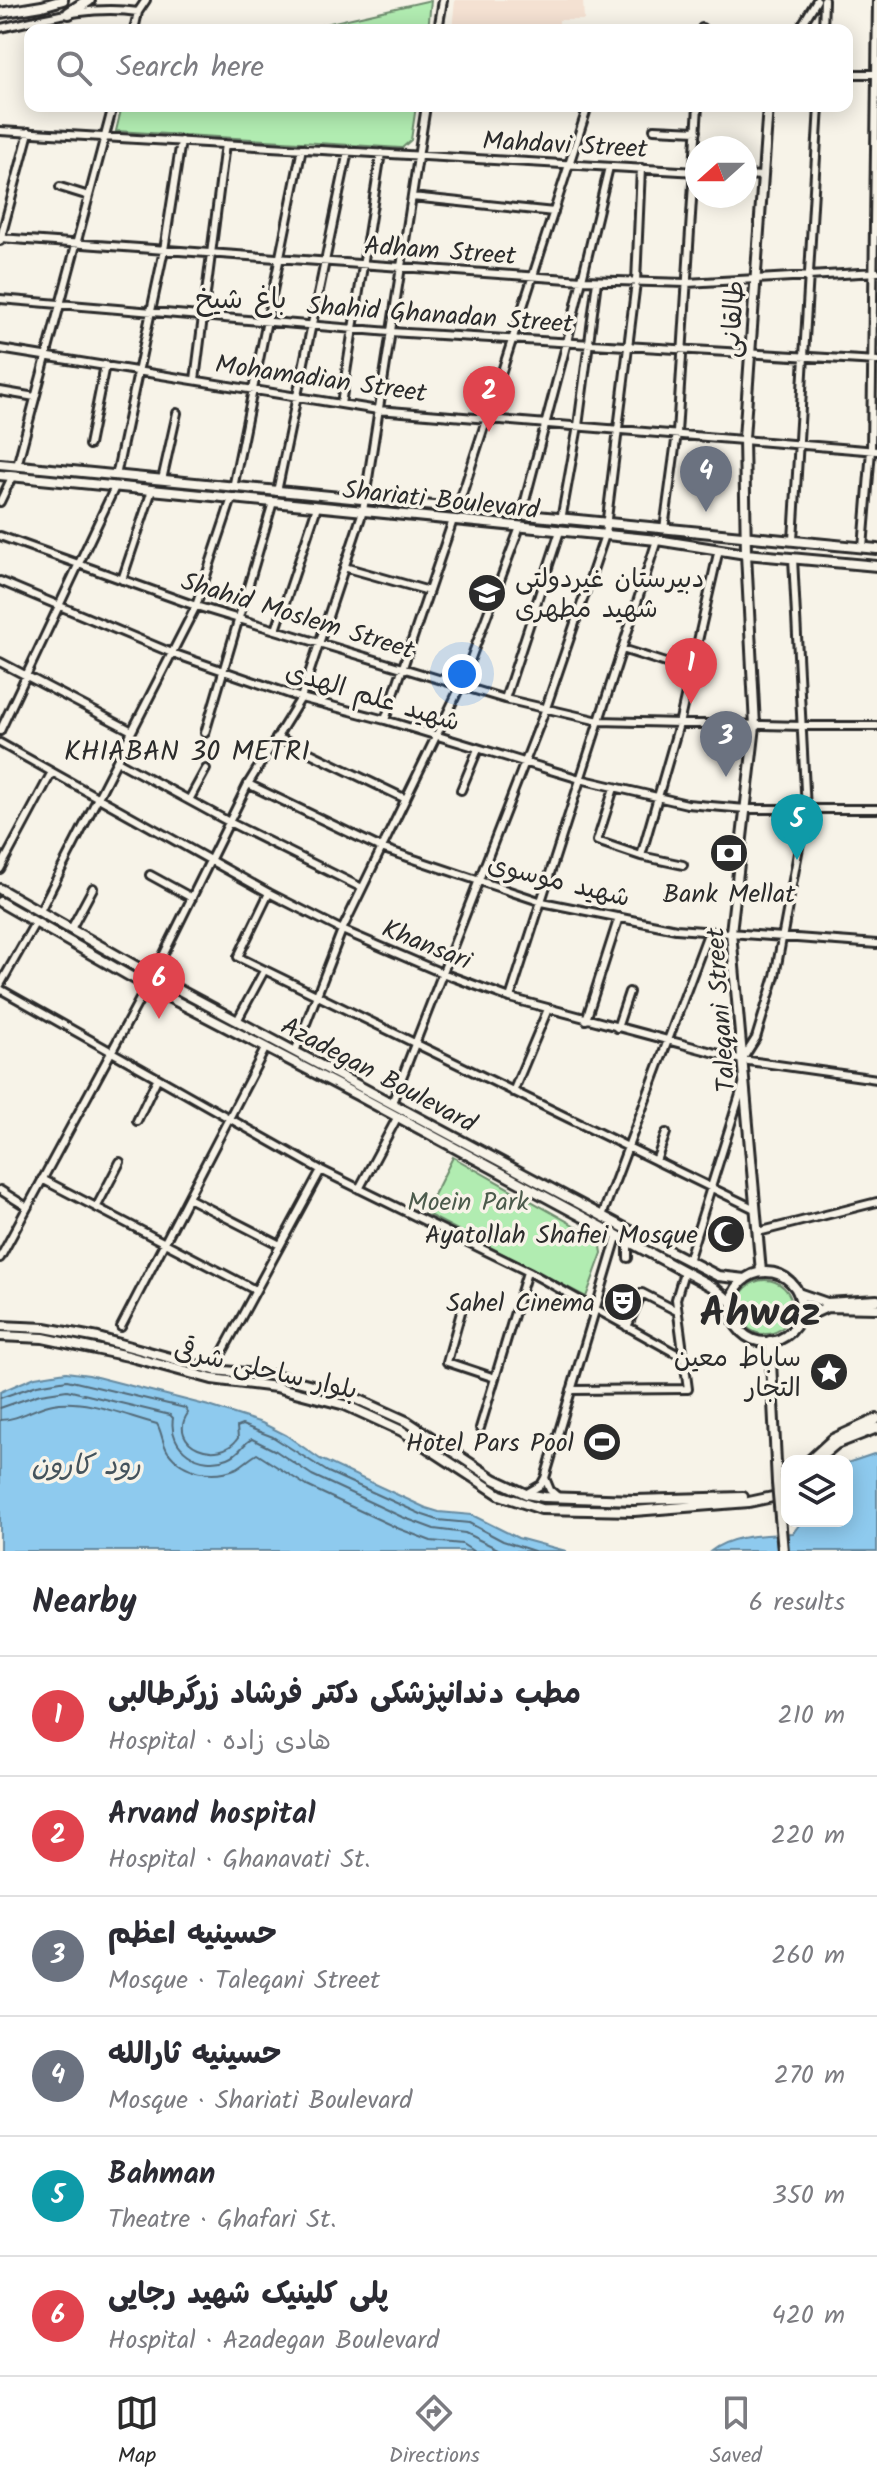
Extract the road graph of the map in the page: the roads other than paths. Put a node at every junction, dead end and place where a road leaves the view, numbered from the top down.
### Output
1 (63, 0) edge
2 (89, 0) edge
3 (146, 0) edge
4 (443, 0) edge
5 (817, 0) edge
6 (824, 0) edge
7 (877, 0) edge
8 (138, 12) junction
9 (0, 13) edge
10 (69, 13) junction
11 (135, 24) edge
12 (439, 24) edge
13 (803, 24) edge
14 (823, 24) edge
15 (0, 28) edge
16 (853, 74) edge
17 (876, 74) edge
18 (111, 112) edge
19 (425, 112) edge
20 (586, 112) edge
21 (698, 112) edge
22 (768, 112) edge
23 (819, 112) edge
24 (654, 129) dead end
25 (0, 131) edge
26 (697, 131) junction
27 (29, 132) junction
28 (697, 136) edge
29 (105, 137) junction
30 (181, 141) junction
31 (225, 144) junction
32 (302, 148) junction
33 (348, 151) junction
34 (381, 153) junction
35 (419, 155) junction
36 (569, 164) junction
37 (609, 167) junction
38 (641, 168) junction
39 (685, 171) edge
40 (757, 176) edge
41 (763, 176) junction
42 (60, 187) dead end
43 (89, 196) junction
44 (412, 197) junction
45 (693, 208) edge
46 (554, 212) junction
47 (0, 239) edge
48 (76, 244) junction
49 (164, 250) junction
50 (211, 254) junction
51 (280, 258) junction
52 (326, 262) junction
53 (363, 265) junction
54 (401, 267) junction
55 (875, 272) edge
56 (811, 276) junction
57 (533, 277) junction
58 (582, 280) junction
59 (755, 280) junction
60 (597, 281) junction
61 (636, 282) junction
62 (687, 283) junction
63 (0, 299) edge
64 (60, 304) junction
65 (151, 312) junction
66 (203, 317) junction
67 (267, 322) junction
68 (312, 326) junction
69 (353, 329) junction
70 (390, 332) junction
71 (512, 339) junction
72 (567, 342) junction
73 (588, 344) junction
74 (629, 346) junction
75 (0, 349) edge
76 (683, 349) junction
77 (750, 353) junction
78 (46, 356) junction
79 (804, 357) junction
80 (875, 361) edge
81 (105, 365) junction
82 (138, 371) junction
83 (195, 380) junction
84 (253, 389) junction
85 (0, 391) edge
86 (35, 397) junction
87 (297, 397) junction
88 (341, 404) junction
89 (378, 410) junction
90 (177, 413) dead end
91 (486, 418) junction
92 (546, 423) junction
93 (578, 426) junction
94 (619, 429) junction
95 (677, 433) junction
96 (744, 438) junction
97 (797, 443) junction
98 (89, 445) dead end
99 (874, 451) edge
100 (0, 464) edge
101 (17, 466) junction
102 (0, 475) edge
103 (116, 476) junction
104 (12, 477) junction
105 (162, 480) junction
106 (115, 487) junction
107 (233, 488) junction
108 (152, 490) junction
109 (277, 492) junction
110 (232, 498) junction
111 (363, 500) junction
112 (0, 502) edge
113 (273, 502) junction
114 (317, 507) junction
115 (457, 510) junction
116 (363, 511) junction
117 (521, 516) junction
118 (453, 520) junction
119 (561, 520) junction
120 (608, 525) junction
121 (520, 527) junction
122 (664, 529) junction
123 (560, 531) junction
124 (605, 535) junction
125 (746, 535) junction
126 (0, 536) edge
127 (657, 540) junction
128 (793, 540) junction
129 (863, 548) junction
130 (719, 549) junction
131 (877, 549) edge
132 (746, 554) junction
133 (793, 558) junction
134 (79, 564) junction
135 (877, 566) edge
136 (344, 567) junction
137 (122, 580) junction
138 (0, 581) edge
139 (429, 591) junction
140 (59, 606) junction
141 (196, 606) junction
142 (239, 619) junction
143 (276, 630) junction
144 (319, 643) junction
145 (622, 649) junction
146 (172, 653) junction
147 (0, 662) edge
148 (403, 668) junction
149 (224, 670) junction
150 (691, 671) junction
151 (26, 676) junction
152 (461, 685) junction
153 (301, 698) junction
154 (505, 699) junction
155 (546, 708) junction
156 (385, 720) junction
157 (599, 721) junction
158 (679, 724) junction
159 (755, 726) junction
160 (802, 726) junction
161 (877, 726) edge
162 (0, 731) edge
163 (132, 731) junction
164 (205, 733) dead end
165 (437, 736) junction
166 (277, 737) junction
167 (0, 743) edge
168 (478, 749) junction
169 (117, 761) junction
170 (525, 764) junction
171 (206, 769) dead end
172 (52, 772) junction
173 (580, 779) junction
174 (248, 784) junction
175 (614, 788) junction
176 (461, 790) dead end
177 (98, 798) junction
178 (406, 799) junction
179 (659, 799) junction
180 (189, 800) junction
181 (746, 809) junction
182 (877, 809) edge
183 (806, 810) junction
184 (229, 822) junction
185 (381, 848) junction
186 (641, 856) junction
187 (210, 860) junction
188 (683, 865) dead end
189 (0, 869) edge
190 (150, 875) dead end
191 (478, 880) junction
192 (93, 888) dead end
193 (362, 888) junction
194 (0, 889) edge
195 (269, 893) junction
196 (14, 897) junction
197 (192, 898) junction
198 (542, 902) junction
199 (4, 905) edge
200 (40, 911) junction
201 (619, 917) junction
202 (35, 923) junction
203 (71, 929) junction
204 (342, 930) junction
205 (709, 931) junction
206 (731, 932) junction
207 (783, 936) junction
208 (877, 944) edge
209 (264, 971) junction
210 (442, 973) junction
211 (153, 976) junction
212 (147, 986) junction
213 (0, 987) edge
214 (629, 992) dead end
215 (317, 997) junction
216 (510, 998) junction
217 (548, 1009) junction
218 (586, 1020) junction
219 (237, 1021) junction
220 (617, 1028) junction
221 (667, 1041) junction
222 (415, 1044) junction
223 (265, 1049) junction
224 (295, 1052) junction
225 (110, 1053) junction
226 (742, 1060) junction
227 (157, 1079) junction
228 (877, 1079) edge
229 (744, 1082) junction
230 (513, 1092) junction
231 (392, 1103) junction
232 (397, 1118) junction
233 (229, 1119) junction
234 (137, 1121) dead end
235 (666, 1133) dead end
236 (628, 1147) junction
237 (656, 1161) junction
238 (120, 1162) dead end
239 (321, 1170) junction
240 (42, 1179) junction
241 (711, 1187) junction
242 (359, 1189) junction
243 (0, 1190) edge
244 (188, 1198) junction
245 (877, 1202) edge
246 (97, 1206) junction
247 (27, 1207) junction
248 (755, 1209) junction
249 (602, 1216) junction
250 (758, 1232) junction
251 (617, 1237) junction
252 (166, 1241) junction
253 (628, 1243) junction
254 (280, 1245) junction
255 (0, 1258) edge
256 (628, 1258) dead end
257 (688, 1261) junction
258 (527, 1272) junction
259 (684, 1272) junction
260 (761, 1272) junction
261 (745, 1279) junction
262 (255, 1290) junction
263 (798, 1293) junction
264 (877, 1300) edge
265 (731, 1302) junction
266 (463, 1305) dead end
267 (877, 1308) edge
268 (594, 1309) junction
269 (678, 1312) junction
270 (798, 1320) junction
271 (0, 1326) edge
272 (121, 1327) dead end
273 (627, 1327) junction
274 (0, 1336) edge
275 (770, 1341) junction
276 (221, 1355) dead end
277 (684, 1358) junction
278 (221, 1376) junction
279 (495, 1378) junction
280 (571, 1390) junction
281 (877, 1419) edge
282 (480, 1428) dead end
283 (877, 1428) edge
284 (816, 1455) edge
285 (823, 1455) edge
286 (545, 1478) junction
287 (781, 1492) edge
288 (781, 1493) edge
289 (526, 1494) junction
290 (561, 1498) junction
291 (783, 1551) edge

1 - 9 main road
2 - 10 highway
3 - 8 street
4 - 12 street
5 - 13 street
6 - 14 street
7 - 17 street
8 - 10 street
8 - 11 street
10 - 15 street
16 - 17 street
17 - 55 street
18 - 29 street
19 - 35 street
20 - 36 street
21 - 26 street
22 - 41 main road, طالقانی
23 - 56 street
24 - 26 street
25 - 27 street, Mahdavi Street
26 - 28 street
27 - 29 street, Mahdavi Street
27 - 47 street
29 - 30 street, Mahdavi Street
29 - 43 street
30 - 31 street, Mahdavi Street
30 - 49 street
31 - 32 street, Mahdavi Street
31 - 50 street
32 - 33 street, Mahdavi Street
32 - 51 street
33 - 34 street, Mahdavi Street
33 - 52 street
34 - 35 street, Mahdavi Street
34 - 53 street
35 - 36 street, Mahdavi Street
35 - 44 street
36 - 37 street, Mahdavi Street
36 - 46 street
37 - 38 street, Mahdavi Street
37 - 58 street
38 - 39 street, Mahdavi Street
38 - 61 street
40 - 41 street
41 - 59 main road, طالقانی
42 - 43 street
43 - 48 street
44 - 46 street
44 - 54 street
45 - 62 street
46 - 57 street
47 - 48 street, Adham Street
48 - 49 street, Adham Street
48 - 64 street
49 - 50 street, Adham Street
49 - 65 street
50 - 51 street, Adham Street
50 - 66 street
51 - 52 street, Adham Street
51 - 67 street
52 - 53 street, Adham Street
52 - 68 street
53 - 54 street, Adham Street
53 - 69 street
54 - 57 street, Adham Street
54 - 70 street
55 - 56 street, Adham Street
55 - 80 street
56 - 59 street, Adham Street
56 - 79 street
57 - 58 street, Adham Street
57 - 71 street
58 - 60 street, Adham Street
58 - 72 street
59 - 62 street, Adham Street
59 - 77 main road, طالقانی
60 - 61 street, Adham Street
60 - 73 street
61 - 62 street, Adham Street
61 - 74 street
62 - 76 street
63 - 64 street, Shahid Ghanadan Street
64 - 65 street, Shahid Ghanadan Street
64 - 78 street
65 - 66 street, Shahid Ghanadan Street
65 - 82 street
66 - 67 street, Shahid Ghanadan Street
66 - 83 street
67 - 68 street, Shahid Ghanadan Street
67 - 84 street
68 - 69 street, Shahid Ghanadan Street
68 - 87 street
69 - 70 street, Shahid Ghanadan Street
69 - 88 street
70 - 71 street, Shahid Ghanadan Street
70 - 89 street
71 - 72 street, Shahid Ghanadan Street
71 - 91 street
72 - 73 street, Shahid Ghanadan Street
72 - 92 street
73 - 74 street, Shahid Ghanadan Street
73 - 93 street
74 - 76 street, Shahid Ghanadan Street
74 - 94 street
75 - 78 street, Mohamadian Street
76 - 77 street, Shahid Ghanadan Street
76 - 95 street
77 - 79 street, Shahid Ghanadan Street
77 - 96 main road, طالقانی
78 - 81 street, Mohamadian Street
78 - 86 street
79 - 80 street, Shahid Ghanadan Street
79 - 97 street
80 - 99 street
81 - 82 street, Mohamadian Street
81 - 98 street
82 - 83 street, Mohamadian Street
82 - 103 street
83 - 84 street, Mohamadian Street
84 - 87 street, Mohamadian Street
84 - 107 street
85 - 86 street
86 - 101 street
87 - 88 street, Mohamadian Street
87 - 109 street
88 - 89 street, Mohamadian Street
89 - 91 street, Mohamadian Street
89 - 111 street
90 - 105 street
91 - 92 street, Mohamadian Street
91 - 115 street
92 - 93 street, Mohamadian Street
92 - 117 street
93 - 94 street, Mohamadian Street
93 - 119 street
94 - 95 street, Mohamadian Street
94 - 120 street
95 - 96 street, Mohamadian Street
95 - 122 street
96 - 97 street, Mohamadian Street
96 - 125 main road, طالقانی
97 - 99 street, Mohamadian Street
97 - 128 street
99 - 129 street
100 - 101 main road, Shariati Boulevard
101 - 103 main road, Shariati Boulevard
102 - 104 main road, Shariati Boulevard
103 - 105 main road, Shariati Boulevard
104 - 106 main road, Shariati Boulevard
104 - 112 street
105 - 107 main road, Shariati Boulevard
106 - 108 main road, Shariati Boulevard
106 - 134 street
107 - 109 main road, Shariati Boulevard
108 - 110 main road, Shariati Boulevard
108 - 137 street
109 - 111 main road, Shariati Boulevard
110 - 113 main road, Shariati Boulevard
110 - 141 street
111 - 115 main road, Shariati Boulevard
111 - 116 street
113 - 114 main road, Shariati Boulevard
113 - 142 street
114 - 116 main road, Shariati Boulevard
114 - 143 street
115 - 117 main road, Shariati Boulevard
116 - 118 main road, Shariati Boulevard
116 - 136 street
117 - 119 main road, Shariati Boulevard
118 - 121 main road, Shariati Boulevard
118 - 139 street
119 - 120 main road, Shariati Boulevard
120 - 122 main road, Shariati Boulevard
120 - 124 street
121 - 123 main road, Shariati Boulevard
121 - 152 street
122 - 125 main road, Shariati Boulevard
123 - 124 main road, Shariati Boulevard
123 - 154 street
124 - 127 main road, Shariati Boulevard
124 - 155 street
125 - 128 main road, Shariati Boulevard
125 - 132 main road, طالقانی
126 - 134 street, Shahid Moslem Street
127 - 130 main road, Shariati Boulevard
127 - 145 street
128 - 129 main road, Shariati Boulevard
129 - 131 main road, Shariati Boulevard
130 - 132 main road, Shariati Boulevard
130 - 150 street
132 - 133 main road, Shariati Boulevard
132 - 159 main road, Taleqani Street
133 - 135 main road, Shariati Boulevard
133 - 160 street
134 - 137 street, Shahid Moslem Street
134 - 140 street
136 - 139 street
136 - 144 street
137 - 141 street, Shahid Moslem Street
138 - 140 street, شهید علم الهدی
139 - 148 street
140 - 146 street, شهید علم الهدی
140 - 151 street
141 - 142 street, Shahid Moslem Street
141 - 146 street
142 - 143 street, Shahid Moslem Street
142 - 149 street
143 - 144 street, Shahid Moslem Street
144 - 148 street, Shahid Moslem Street
144 - 153 street
145 - 150 street
145 - 157 street
146 - 149 street, شهید علم الهدی
146 - 163 street
147 - 151 street
148 - 152 street, Shahid Moslem Street
148 - 156 street
149 - 153 street, شهید علم الهدی
149 - 164 street
150 - 158 street
151 - 162 street
151 - 163 street
152 - 154 street, Shahid Moslem Street
152 - 165 street
153 - 156 street, شهید علم الهدی
153 - 166 street
154 - 155 street, Shahid Moslem Street
155 - 157 street, Shahid Moslem Street
155 - 170 street
156 - 165 street, شهید علم الهدی
157 - 158 street, Shahid Moslem Street
157 - 173 street
158 - 159 street, Shahid Moslem Street
158 - 179 street
159 - 160 street, Shahid Moslem Street
159 - 181 main road, Taleqani Street
160 - 161 street, Shahid Moslem Street
160 - 183 street
163 - 169 street
165 - 168 street, شهید علم الهدی
165 - 178 street
166 - 174 street
166 - 178 street
167 - 172 street, Khansari
168 - 170 street, شهید علم الهدی
168 - 176 street
169 - 177 street
169 - 180 street
170 - 173 street, شهید علم الهدی
170 - 191 street
171 - 180 street
172 - 177 street, Khansari
172 - 189 street
173 - 175 street, شهید علم الهدی
173 - 198 street
174 - 184 street
174 - 185 street, شهید موسوی
175 - 179 street, شهید علم الهدی
175 - 186 street
177 - 187 street, Khansari
177 - 200 street
178 - 185 street
179 - 181 street, شهید علم الهدی
179 - 186 street
180 - 184 street
181 - 183 street, شهید علم الهدی
181 - 206 main road, Taleqani Street
182 - 183 street, شهید علم الهدی
183 - 207 street
184 - 187 street
184 - 193 street
185 - 191 street, شهید موسوی
185 - 193 street
186 - 188 street
187 - 195 street, Khansari
187 - 197 street
190 - 197 street
191 - 198 street, شهید موسوی
191 - 210 street
192 - 203 street
193 - 204 street
194 - 196 main road, Azadegan Boulevard
195 - 204 street, Khansari
195 - 209 street
196 - 199 main road
196 - 200 main road, Azadegan Boulevard
197 - 211 street
198 - 201 street, شهید موسوی
198 - 216 street
199 - 202 main road, Azadegan Boulevard
200 - 203 main road, Azadegan Boulevard
201 - 205 street, شهید موسوی
201 - 218 street
202 - 212 main road, Azadegan Boulevard
202 - 213 street
203 - 211 main road, Azadegan Boulevard
204 - 210 street, Khansari
204 - 215 street
205 - 206 street, شهید موسوی
205 - 221 street
206 - 207 street, شهید موسوی
206 - 226 main road, Taleqani Street
207 - 208 street, شهید موسوی
207 - 226 street
209 - 215 street
209 - 219 street
210 - 216 street, Khansari
210 - 222 street
211 - 219 main road, Azadegan Boulevard
212 - 223 main road, Azadegan Boulevard
212 - 225 street
213 - 225 street
214 - 220 street
215 - 222 street
215 - 224 street
216 - 217 street, Khansari
217 - 218 street, Khansari
217 - 230 street
218 - 220 street, Khansari
219 - 224 main road, Azadegan Boulevard
220 - 221 street, Khansari
221 - 226 street, Khansari
221 - 236 street
222 - 230 street
222 - 231 street
223 - 232 main road, Azadegan Boulevard
223 - 233 street
224 - 231 main road, Azadegan Boulevard
225 - 227 street
225 - 240 street
226 - 228 street, Khansari
226 - 229 main road, Taleqani Street
227 - 233 street
227 - 234 street
229 - 241 street
229 - 248 main road, Taleqani Street
230 - 236 street
231 - 249 main road, Azadegan Boulevard
232 - 242 street
232 - 251 main road, Azadegan Boulevard
233 - 239 street
233 - 244 street
235 - 237 street
236 - 237 street
236 - 249 street
237 - 241 street
238 - 246 street
239 - 242 street
239 - 254 street
240 - 246 street
240 - 247 street
241 - 248 street
241 - 257 street
242 - 258 street
243 - 247 street
244 - 252 street
244 - 254 street
245 - 250 street
246 - 252 street
247 - 255 street
248 - 250 main road, Taleqani Street
249 - 257 main road, Azadegan Boulevard
250 - 260 main road, Taleqani Street
251 - 253 main road, Azadegan Boulevard
251 - 268 street
252 - 262 street
252 - 272 street
253 - 256 street
253 - 259 main road, Azadegan Boulevard
254 - 262 street
257 - 261 main road, Azadegan Boulevard
258 - 268 street
258 - 279 street
259 - 265 main road, Azadegan Boulevard
259 - 269 street
260 - 261 main road
260 - 263 main road
261 - 265 main road
262 - 276 street
263 - 264 main road
263 - 270 main road
265 - 275 main road
266 - 279 street
267 - 270 main road
268 - 273 street
268 - 280 street
269 - 273 street
269 - 277 street
270 - 275 main road
271 - 278 main road, بلوار ساحلی شرقی
273 - 277 street
274 - 278 main road, بلوار ساحلی شرقی
275 - 291 main road, bridge
277 - 280 street
278 - 288 main road, بلوار ساحلی شرقی
278 - 289 main road, بلوار ساحلی شرقی
279 - 282 street
280 - 286 street
281 - 284 main road
283 - 285 main road
286 - 289 street
286 - 290 street
287 - 290 main road, بلوار ساحلی شرقی
289 - 290 main road, بلوار ساحلی شرقی

